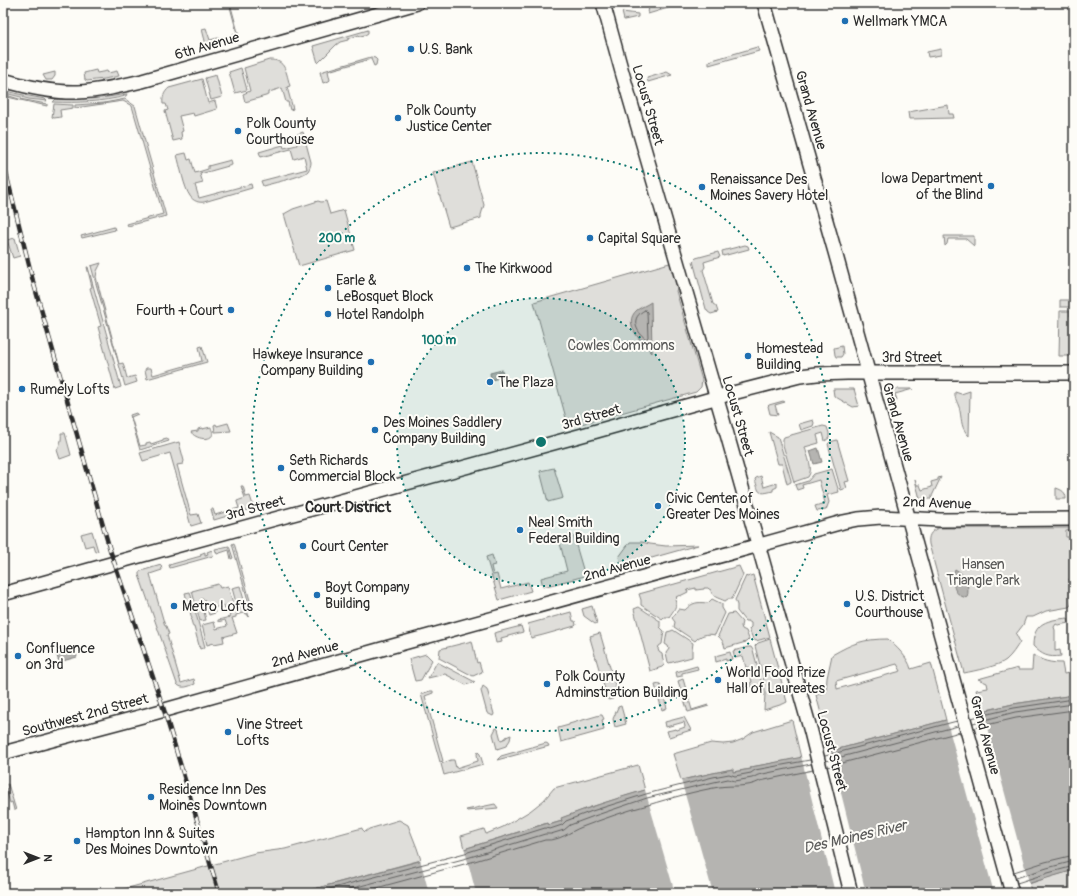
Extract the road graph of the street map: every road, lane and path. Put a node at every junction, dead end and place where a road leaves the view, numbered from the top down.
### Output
1 (417, 3) edge
2 (603, 3) edge
3 (764, 3) edge
4 (3, 80) edge
5 (868, 373) junction
6 (1074, 373) edge
7 (716, 398) junction
8 (908, 518) junction
9 (1074, 519) edge
10 (758, 545) junction
11 (3, 594) edge
12 (176, 706) joint
13 (3, 753) edge
14 (1012, 892) edge
15 (851, 893) edge

1 - 4 main road, 6th Avenue
2 - 7 main road, Locust Street
3 - 5 main road, Grand Avenue
5 - 6 main road, 3rd Street
5 - 7 main road, 3rd Street
5 - 8 main road, Grand Avenue
7 - 10 main road, Locust Street
7 - 11 main road, 3rd Street
8 - 9 main road, 2nd Avenue
8 - 10 main road, 2nd Avenue
8 - 14 main road, Grand Avenue
10 - 12 main road, 2nd Avenue
10 - 15 main road, Locust Street
12 - 13 main road, Southwest 2nd Street

